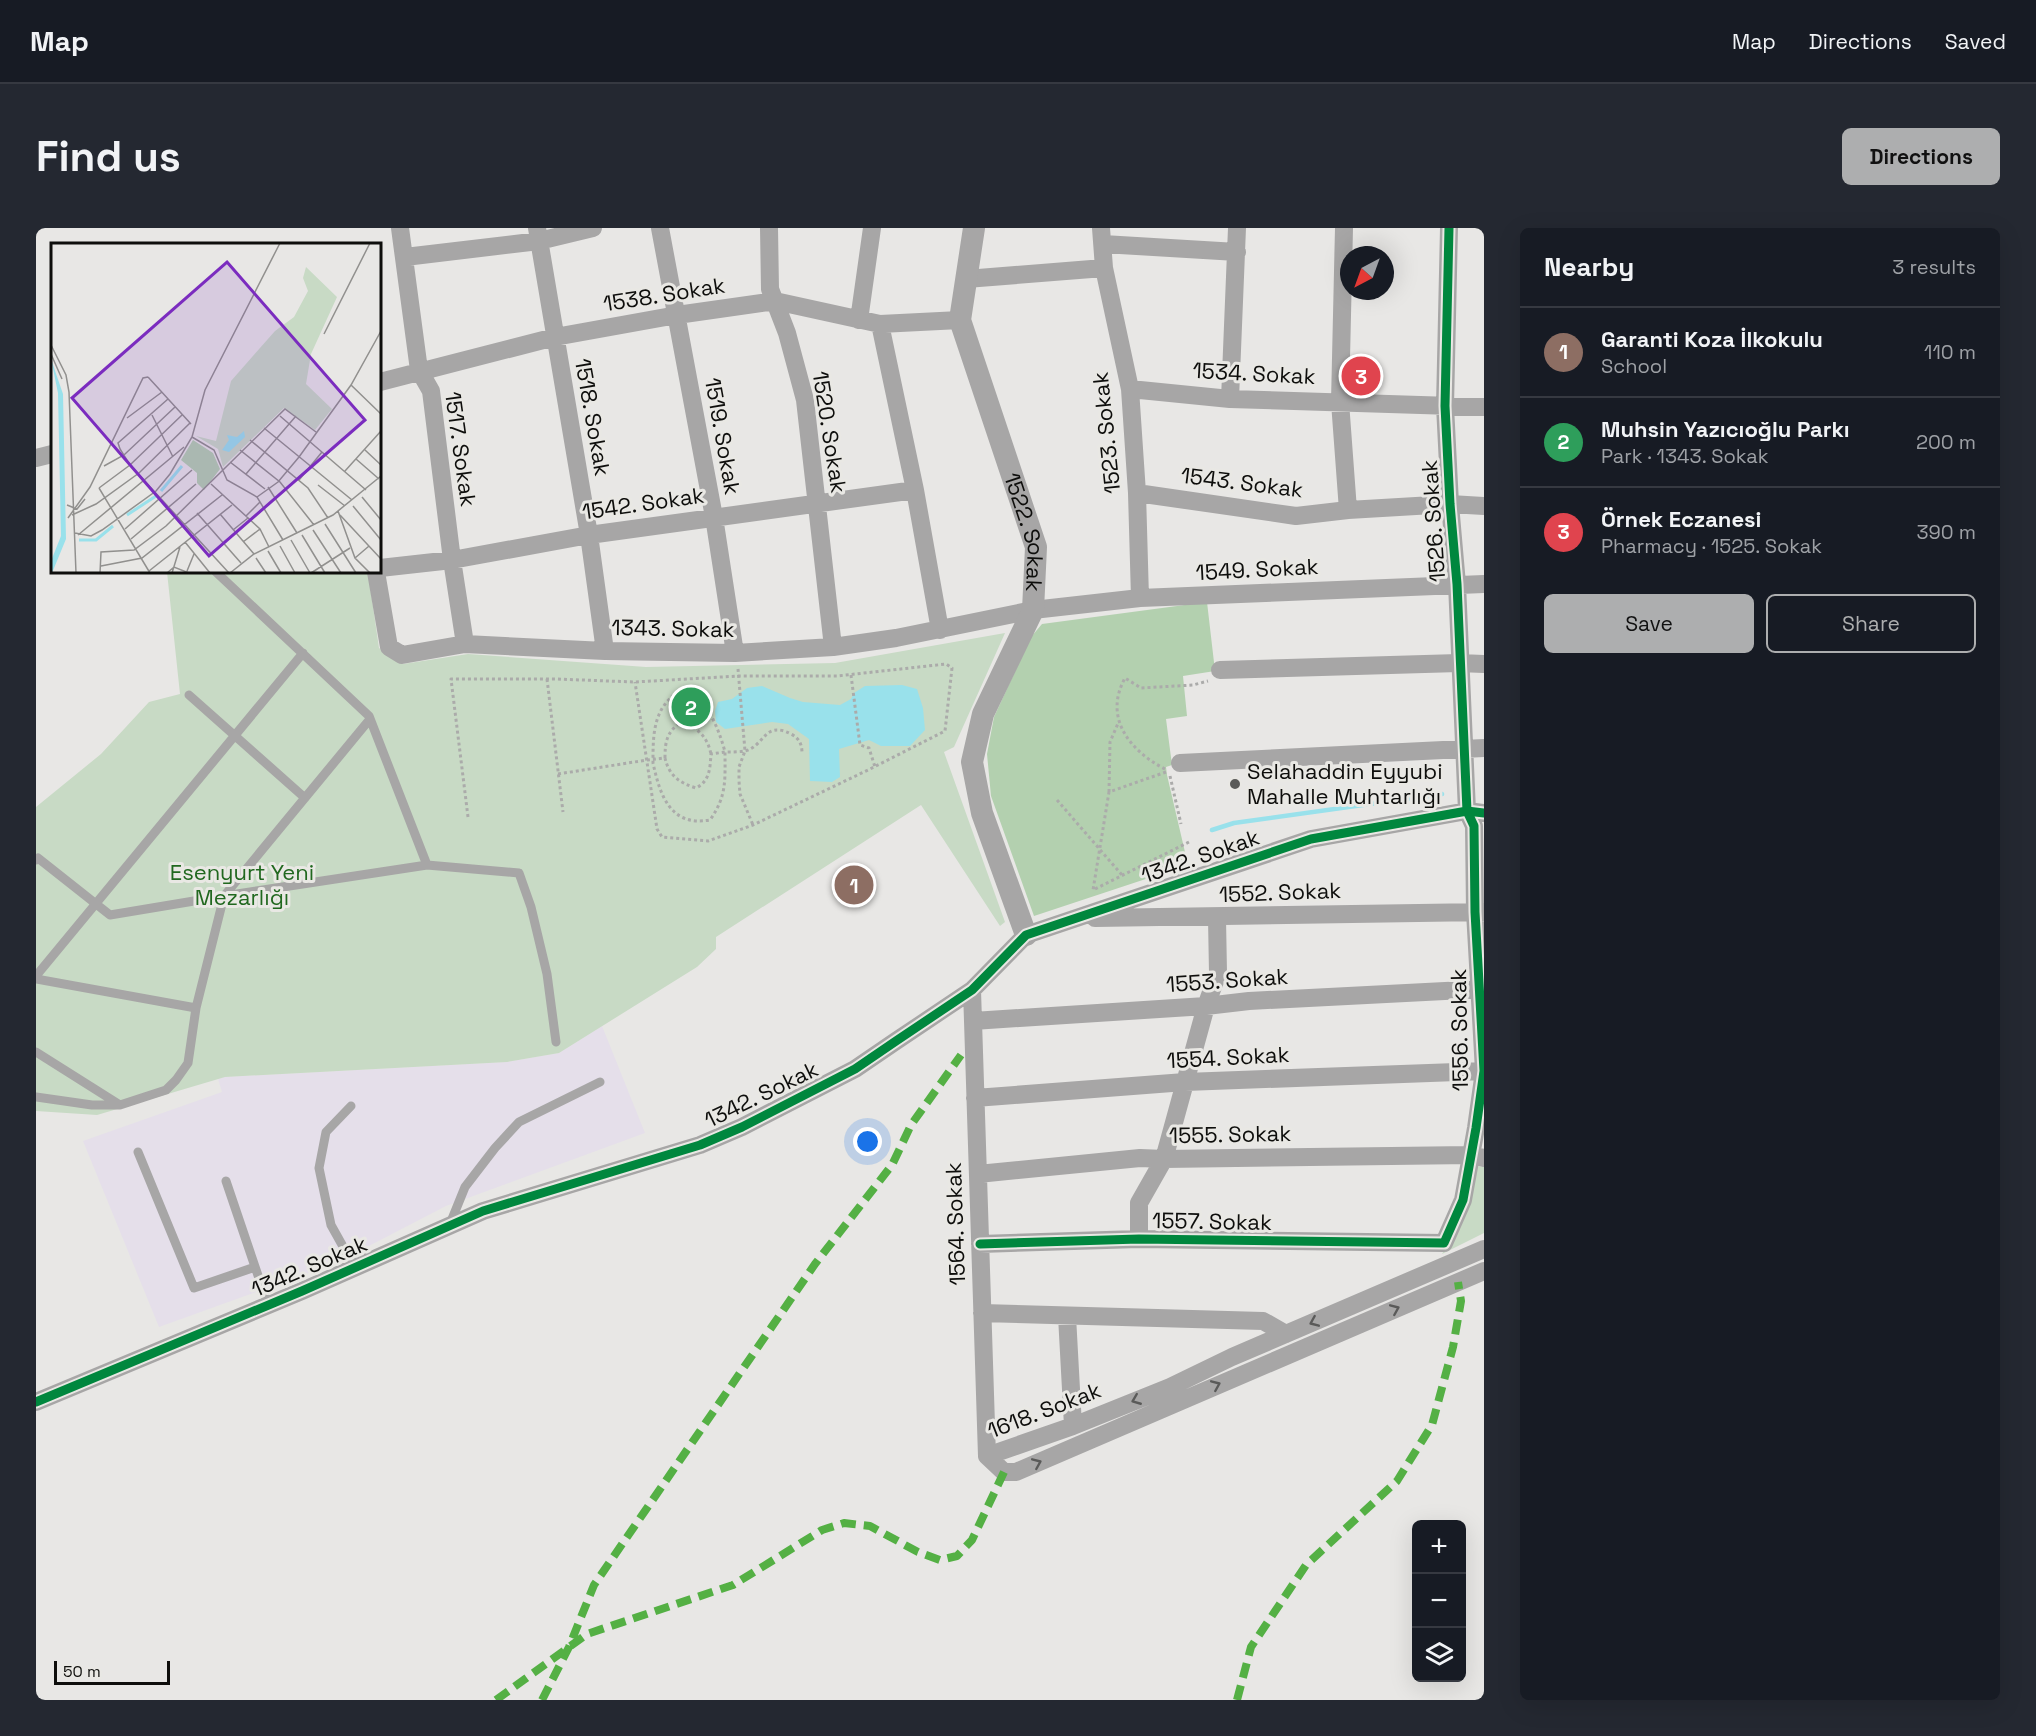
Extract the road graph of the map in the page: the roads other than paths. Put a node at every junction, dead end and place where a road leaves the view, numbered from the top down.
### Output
1 (400, 228) edge
2 (593, 228) edge
3 (660, 228) edge
4 (769, 228) edge
5 (873, 228) edge
6 (974, 228) edge
7 (1237, 228) edge
8 (1344, 228) edge
9 (1449, 228) edge
10 (538, 235) edge
11 (1102, 236) edge
12 (1237, 252) junction
13 (405, 257) junction
14 (1104, 268) junction
15 (966, 279) junction
16 (775, 301) junction
17 (677, 315) junction
18 (859, 320) junction
19 (960, 320) junction
20 (880, 324) junction
21 (555, 337) junction
22 (419, 370) junction
23 (381, 382) edge
24 (1130, 389) junction
25 (1230, 399) junction
26 (1340, 402) junction
27 (1445, 406) junction
28 (1484, 407) edge
29 (51, 454) edge
30 (36, 458) edge
31 (915, 490) junction
32 (1137, 493) junction
33 (816, 503) junction
34 (1450, 504) junction
35 (1484, 506) edge
36 (1348, 510) junction
37 (714, 517) junction
38 (589, 535) junction
39 (452, 560) junction
40 (381, 568) edge
41 (217, 573) edge
42 (376, 573) edge
43 (1457, 584) junction
44 (1484, 584) edge
45 (1140, 598) junction
46 (1033, 610) junction
47 (940, 630) junction
48 (465, 644) junction
49 (833, 647) junction
50 (605, 651) junction
51 (735, 653) junction
52 (303, 654) junction
53 (1459, 663) junction
54 (1484, 664) edge
55 (1220, 670) road end
56 (189, 695) dead end
57 (370, 719) junction
58 (235, 736) junction
59 (1464, 747) junction
60 (1484, 748) edge
61 (1174, 767) road end
62 (305, 798) junction
63 (1476, 812) edge
64 (36, 860) edge
65 (427, 865) junction
66 (224, 897) junction
67 (96, 904) junction
68 (1479, 912) edge
69 (1078, 918) junction
70 (1217, 918) junction
71 (1026, 935) junction
72 (36, 978) edge
73 (1481, 989) edge
74 (972, 990) junction
75 (1206, 1006) junction
76 (196, 1008) junction
77 (973, 1021) junction
78 (556, 1042) dead end
79 (36, 1052) edge
80 (1484, 1071) edge
81 (600, 1082) dead end
82 (1185, 1082) junction
83 (36, 1097) edge
84 (975, 1098) junction
85 (120, 1106) junction
86 (351, 1106) dead end
87 (138, 1152) dead end
88 (1478, 1156) edge
89 (1164, 1159) junction
90 (978, 1174) junction
91 (226, 1181) dead end
92 (449, 1226) junction
93 (1139, 1239) junction
94 (1444, 1243) joint
95 (980, 1244) junction
96 (1484, 1249) edge
97 (255, 1267) junction
98 (355, 1268) junction
99 (1484, 1271) edge
100 (268, 1305) junction
101 (982, 1313) junction
102 (1067, 1316) junction
103 (1286, 1334) junction
104 (36, 1402) edge
105 (1073, 1426) junction
106 (987, 1456) junction

1 - 13 street, 1517. Sokak
2 - 10 street
3 - 17 street, 1519. Sokak
4 - 16 street, 1520. Sokak
5 - 18 street
6 - 15 street, 1522. Sokak
7 - 12 street
8 - 26 street
9 - 27 street, 1526. Sokak
10 - 13 street
10 - 21 street, 1518. Sokak
11 - 12 street
11 - 14 street, 1523. Sokak
12 - 25 street
13 - 22 street, 1517. Sokak
14 - 15 street
14 - 24 street, 1523. Sokak
15 - 19 street, 1522. Sokak
16 - 17 street, 1538. Sokak
16 - 18 street, 1538. Sokak
16 - 33 street, 1520. Sokak
17 - 21 street, 1538. Sokak
17 - 37 street, 1519. Sokak
18 - 20 street, 1538. Sokak
19 - 20 street, 1538. Sokak
19 - 46 street, 1522. Sokak
20 - 31 street
21 - 22 street, 1538. Sokak
21 - 38 street, 1518. Sokak
22 - 23 street, 1538. Sokak
22 - 39 street, 1517. Sokak
24 - 25 street, 1534. Sokak
24 - 32 street, 1523. Sokak
25 - 26 street, 1534. Sokak
26 - 27 street, 1534. Sokak
26 - 36 street
27 - 28 street, 1534. Sokak
27 - 34 street, 1526. Sokak
29 - 30 street
31 - 33 street, 1542. Sokak
31 - 47 street
32 - 36 street, 1543. Sokak
32 - 45 street, 1523. Sokak
33 - 37 street, 1542. Sokak
33 - 49 street, 1520. Sokak
34 - 35 street, 1543. Sokak
34 - 36 street, 1543. Sokak
34 - 43 street, 1526. Sokak
37 - 38 street, 1542. Sokak
37 - 51 street, 1519. Sokak
38 - 39 street, 1542. Sokak
38 - 50 street, 1518. Sokak
39 - 40 street, 1542. Sokak
39 - 48 street, 1517. Sokak
41 - 52 lane
42 - 48 street, 1343. Sokak
43 - 44 street, 1549. Sokak
43 - 45 street, 1549. Sokak
43 - 53 street, 1526. Sokak
45 - 46 street, 1549. Sokak
46 - 47 street, 1343. Sokak
46 - 71 street, 1522. Sokak
47 - 49 street, 1343. Sokak
48 - 50 street, 1343. Sokak
49 - 51 street, 1343. Sokak
50 - 51 street, 1343. Sokak
52 - 57 lane
52 - 58 lane
53 - 54 street
53 - 55 street
53 - 59 street, 1526. Sokak
56 - 58 lane
57 - 62 lane
57 - 65 lane
58 - 62 lane
58 - 67 lane
59 - 60 street
59 - 61 street
59 - 63 street, 1526. Sokak
62 - 66 lane
63 - 68 street, 1556. Sokak
63 - 69 street, 1342. Sokak
64 - 67 lane
65 - 66 lane
65 - 78 lane
66 - 67 lane
66 - 76 lane
67 - 72 lane
68 - 70 street, 1552. Sokak
68 - 73 street, 1556. Sokak
69 - 70 street, 1552. Sokak
69 - 71 street, 1342. Sokak
70 - 75 street
71 - 74 street, 1342. Sokak
72 - 76 lane
73 - 75 street, 1553. Sokak
73 - 80 street, 1556. Sokak
74 - 77 street, 1564. Sokak
74 - 92 street, 1342. Sokak
75 - 77 street, 1553. Sokak
75 - 82 street
76 - 85 lane
77 - 84 street, 1564. Sokak
79 - 85 lane
80 - 82 street, 1554. Sokak
80 - 88 street, 1556. Sokak
81 - 92 lane
82 - 84 street, 1554. Sokak
82 - 89 street
83 - 85 lane
84 - 90 street, 1564. Sokak
86 - 98 lane
87 - 97 lane
88 - 89 street, 1555. Sokak
88 - 94 street, 1556. Sokak
89 - 90 street, 1555. Sokak
89 - 93 street
90 - 95 street, 1564. Sokak
91 - 97 lane
92 - 98 street, 1342. Sokak
93 - 94 street, 1557. Sokak
93 - 95 street, 1557. Sokak
95 - 101 street, 1564. Sokak
96 -> 103 street, 1618. Sokak
97 - 100 lane
98 - 100 street, 1342. Sokak
106 -> 99 street, 1618. Sokak
100 - 104 street, 1342. Sokak
101 - 102 street
101 - 106 street, 1564. Sokak
102 - 103 street
102 - 105 street
103 -> 105 street, 1618. Sokak
105 - 106 street, 1618. Sokak

